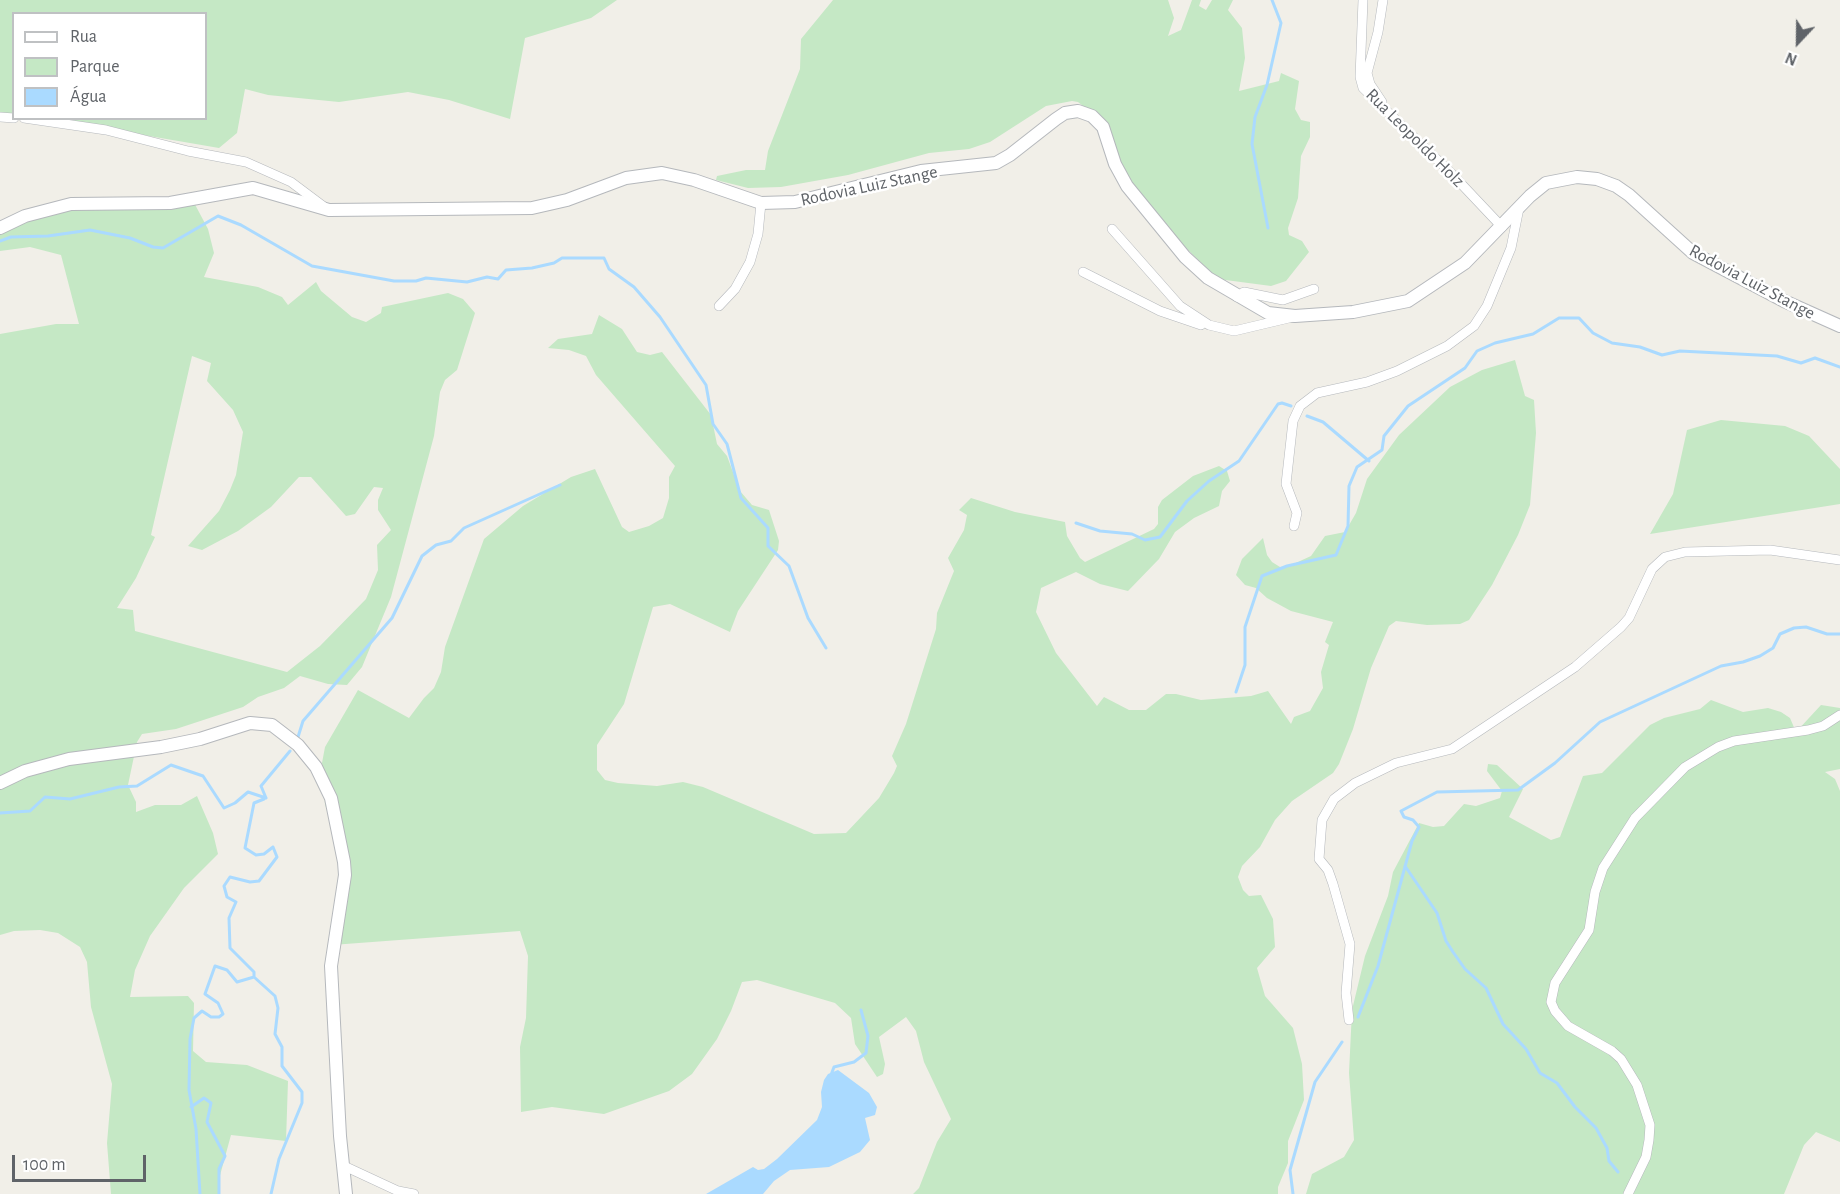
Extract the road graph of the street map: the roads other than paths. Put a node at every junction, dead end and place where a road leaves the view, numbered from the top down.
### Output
1 (1363, 0) edge
2 (1383, 0) edge
3 (38, 120) edge
4 (1397, 122) junction
5 (761, 203) junction
6 (1519, 208) junction
7 (329, 210) junction
8 (1502, 227) junction
9 (0, 228) edge
10 (1112, 229) dead end
11 (1083, 272) dead end
12 (1314, 290) dead end
13 (1238, 297) junction
14 (719, 306) dead end
15 (1295, 316) junction
16 (1209, 325) junction
17 (1840, 326) edge
18 (1294, 526) dead end
19 (1840, 560) edge
20 (1840, 714) edge
21 (0, 783) edge
22 (1349, 1020) dead end
23 (342, 1165) junction
24 (346, 1194) edge
25 (414, 1194) edge
26 (1628, 1194) edge

1 - 4 street, Rua Leopoldo Holz
2 - 4 street
3 - 7 street
4 - 8 street, Rua Leopoldo Holz
5 - 7 street, Rodovia Luiz Stange
5 - 13 street, Rodovia Luiz Stange
5 - 14 street
6 - 8 street, Rodovia Luiz Stange
6 - 17 street, Rodovia Luiz Stange
6 - 18 street
7 - 9 street, Rodovia Luiz Stange
8 - 15 street, Rodovia Luiz Stange
10 - 16 street
11 - 16 street
12 - 13 street
13 - 15 street, Rodovia Luiz Stange
15 - 16 street
19 - 22 street
20 - 26 street
21 - 23 street
23 - 24 street
23 - 25 street

